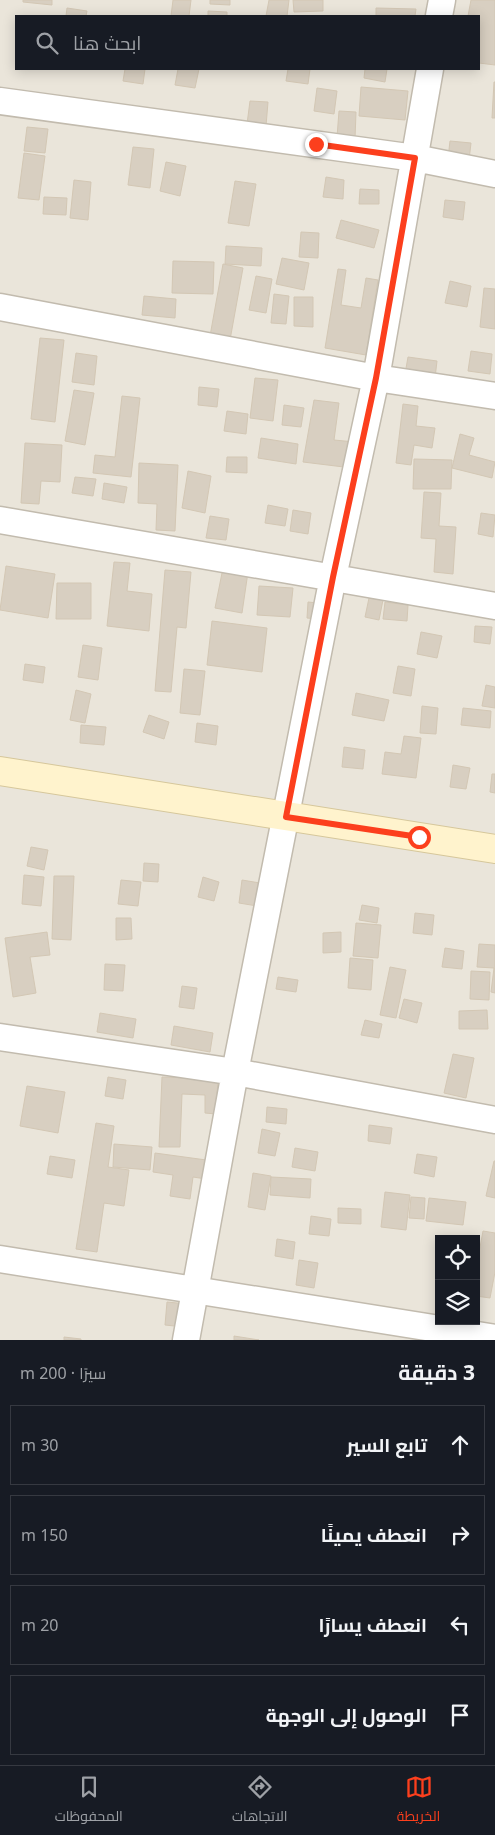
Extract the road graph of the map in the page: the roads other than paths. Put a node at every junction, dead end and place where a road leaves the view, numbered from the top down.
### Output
1 (442, 0) edge
2 (439, 15) edge
3 (430, 70) edge
4 (0, 101) edge
5 (415, 158) junction
6 (495, 174) edge
7 (0, 307) edge
8 (376, 378) junction
9 (495, 396) edge
10 (0, 520) edge
11 (333, 577) junction
12 (495, 606) edge
13 (0, 771) edge
14 (286, 817) junction
15 (495, 849) edge
16 (0, 1037) edge
17 (236, 1072) junction
18 (495, 1120) edge
19 (0, 1259) edge
20 (196, 1290) junction
21 (495, 1338) edge
22 (186, 1340) edge

1 - 2 street
3 - 5 street
4 - 5 street
5 - 6 street
5 - 8 street
7 - 8 street
8 - 9 street
8 - 11 street
10 - 11 street
11 - 12 street
11 - 14 street
13 - 14 street
14 - 15 street
14 - 17 street
16 - 17 street
17 - 18 street
17 - 20 street
19 - 20 street
20 - 21 street
20 - 22 street

